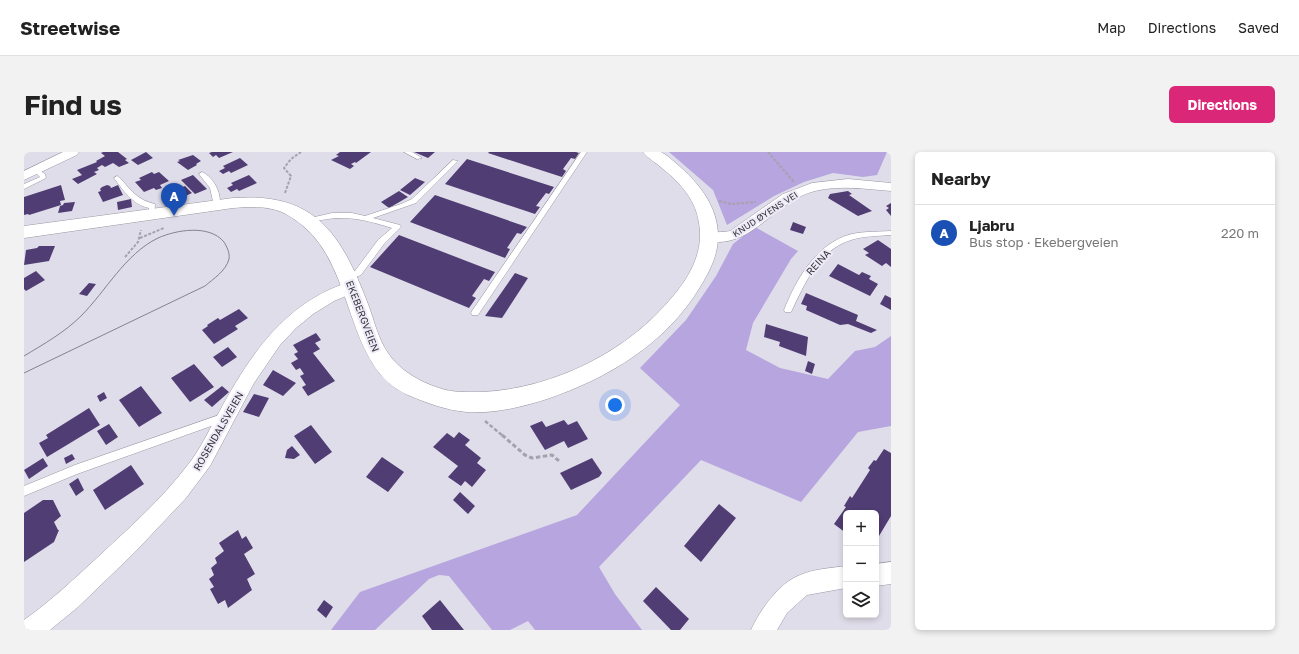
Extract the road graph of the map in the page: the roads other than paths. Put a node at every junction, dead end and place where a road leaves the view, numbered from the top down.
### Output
1 (73, 152) edge
2 (407, 152) edge
3 (584, 152) edge
4 (651, 152) edge
5 (419, 158) dead end
6 (455, 161) dead end
7 (36, 170) junction
8 (202, 174) dead end
9 (24, 176) edge
10 (117, 178) dead end
11 (24, 187) edge
12 (891, 187) edge
13 (217, 206) junction
14 (366, 218) junction
15 (147, 219) junction
16 (308, 221) junction
17 (24, 232) edge
18 (891, 233) edge
19 (710, 237) junction
20 (350, 282) junction
21 (788, 310) dead end
22 (475, 312) dead end
23 (226, 417) junction
24 (24, 491) edge
25 (891, 573) edge
26 (879, 575) edge
27 (843, 578) edge
28 (42, 626) edge
29 (763, 630) edge

1 - 7 street
2 - 5 lane
3 - 22 lane
4 - 19 main road, EKEBERGVEIEN
6 - 14 lane
7 - 9 street
7 - 11 lane
8 - 13 lane
10 - 15 lane
12 - 19 street, KNUD ØYENS VEI
13 - 15 main road, EKEBERGVEIEN
13 - 16 main road, EKEBERGVEIEN
14 - 16 lane
14 - 20 lane
15 - 17 main road, EKEBERGVEIEN
16 - 20 main road, EKEBERGVEIEN
18 - 21 lane, REINA
19 - 20 main road, EKEBERGVEIEN
20 - 23 street, ROSENDALSVEIEN
23 - 24 lane
23 - 28 street, ROSENDALSVEIEN
25 - 26 street
27 - 29 street

